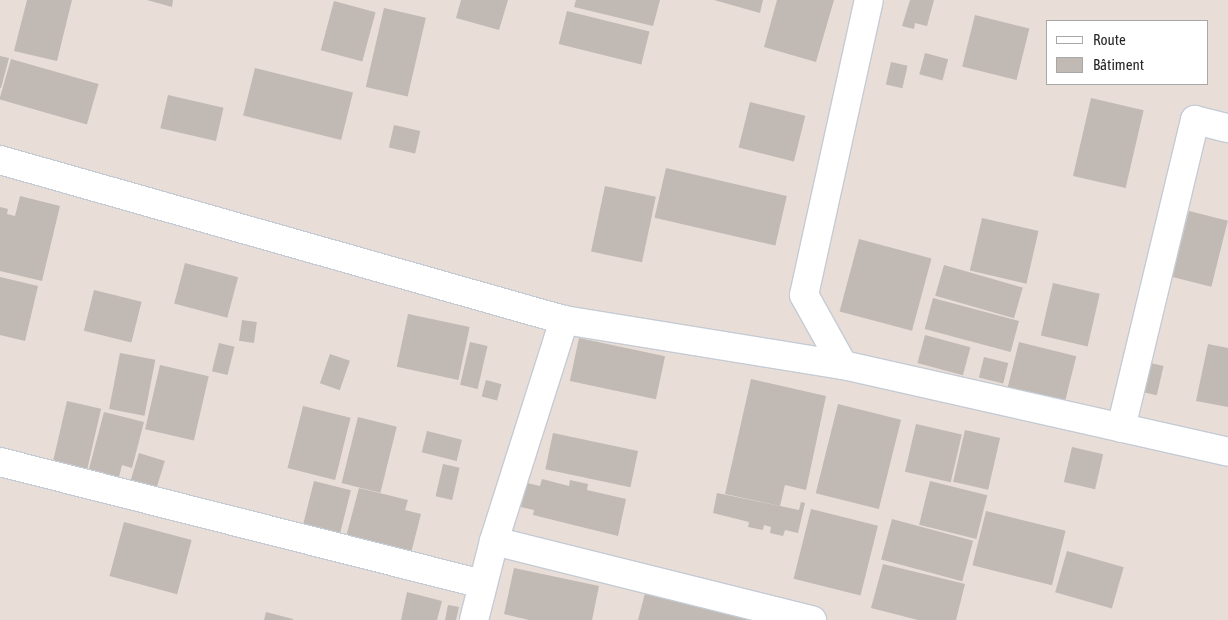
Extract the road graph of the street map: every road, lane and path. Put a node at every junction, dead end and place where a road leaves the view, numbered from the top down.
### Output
1 (869, 0) edge
2 (1228, 128) edge
3 (0, 160) edge
4 (564, 320) junction
5 (843, 365) junction
6 (1120, 428) junction
7 (1228, 452) edge
8 (0, 462) edge
9 (494, 541) junction
10 (483, 584) junction
11 (474, 620) edge
12 (812, 620) edge

1 - 5 street
2 - 6 street
3 - 4 street
4 - 5 street
4 - 9 street
5 - 6 street
6 - 7 street
8 - 10 street
9 - 10 street
9 - 12 street
10 - 11 street

